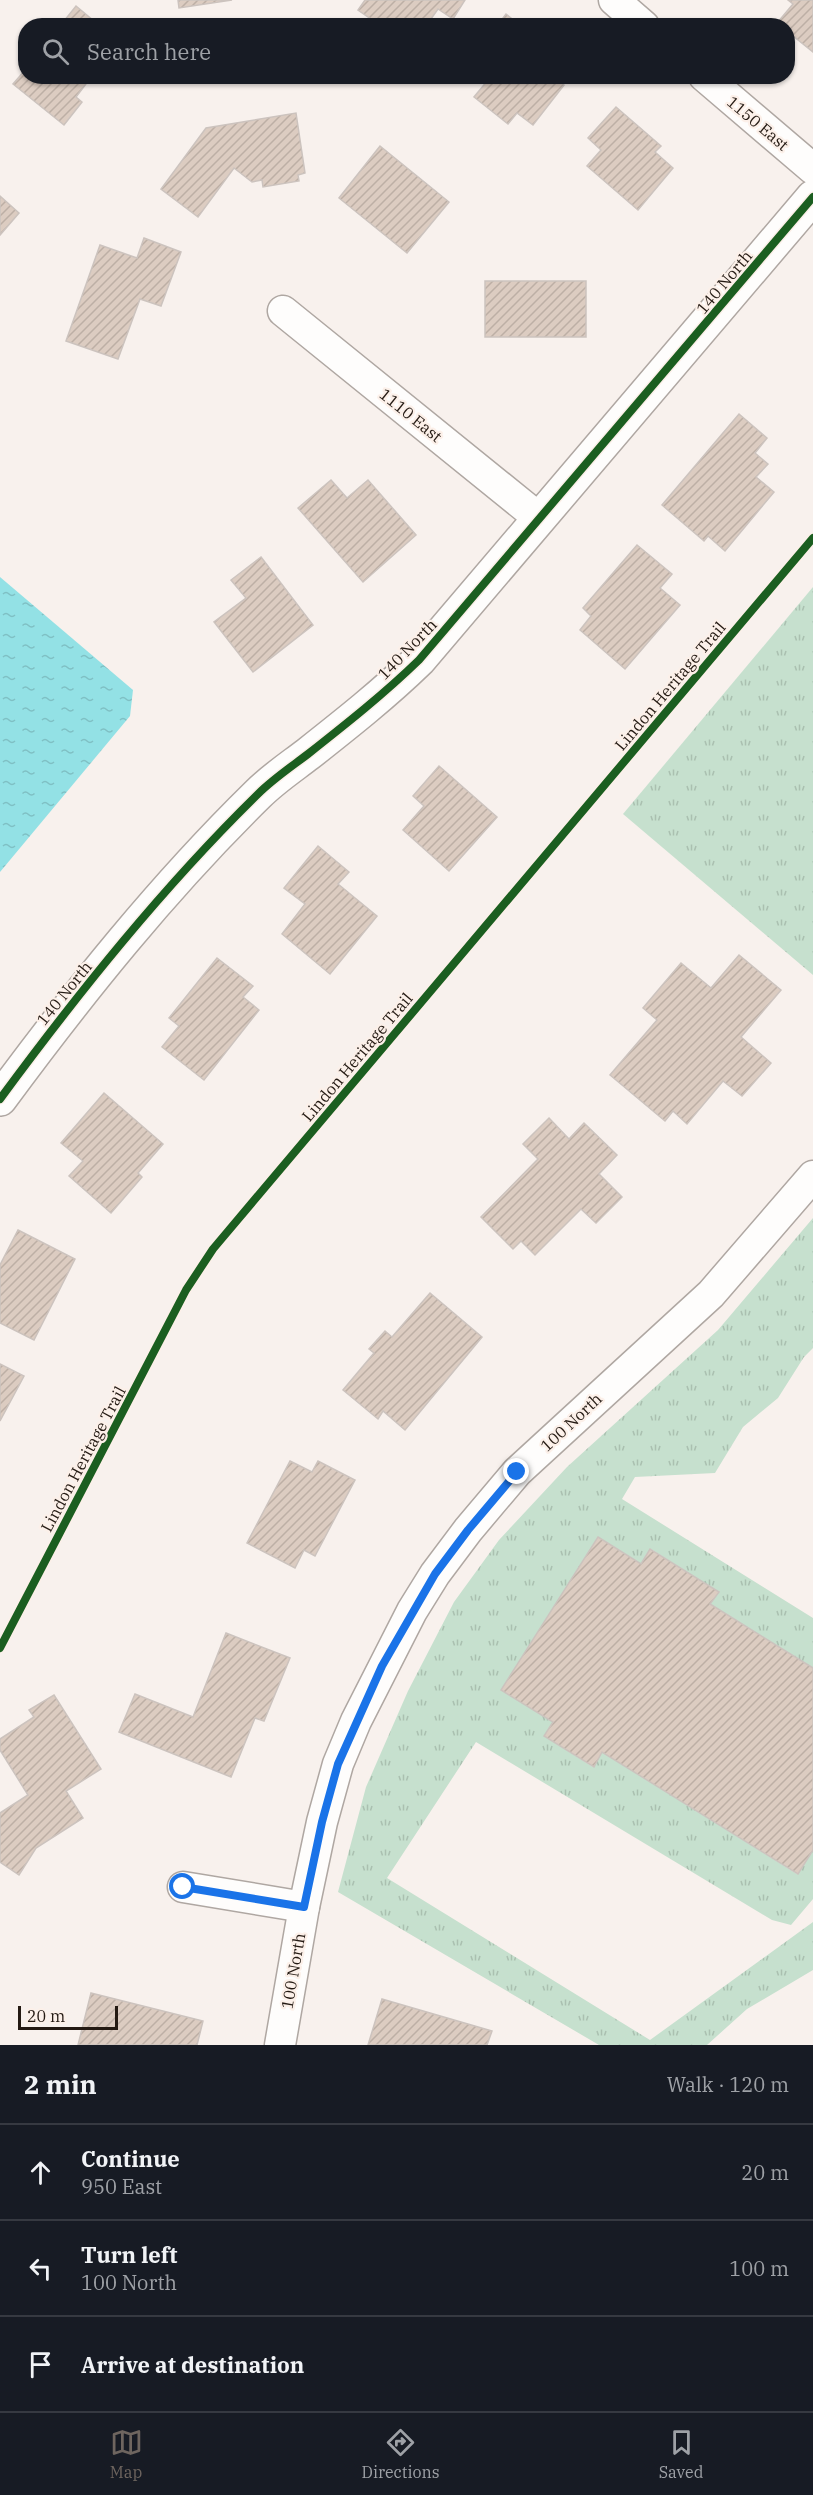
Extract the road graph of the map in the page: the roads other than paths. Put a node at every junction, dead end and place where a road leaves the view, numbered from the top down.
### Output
1 (614, 0) edge
2 (635, 18) edge
3 (713, 84) edge
4 (813, 169) edge
5 (813, 197) edge
6 (283, 311) dead end
7 (540, 519) junction
8 (0, 1099) edge
9 (813, 1176) edge
10 (183, 1887) dead end
11 (304, 1907) junction
12 (280, 2045) edge

1 - 2 street
3 - 4 street, 1150 East
5 - 7 street, 140 North
6 - 7 street, 1110 East
7 - 8 street, 140 North
9 - 11 street, 100 North
10 - 11 street
11 - 12 street, 100 North

